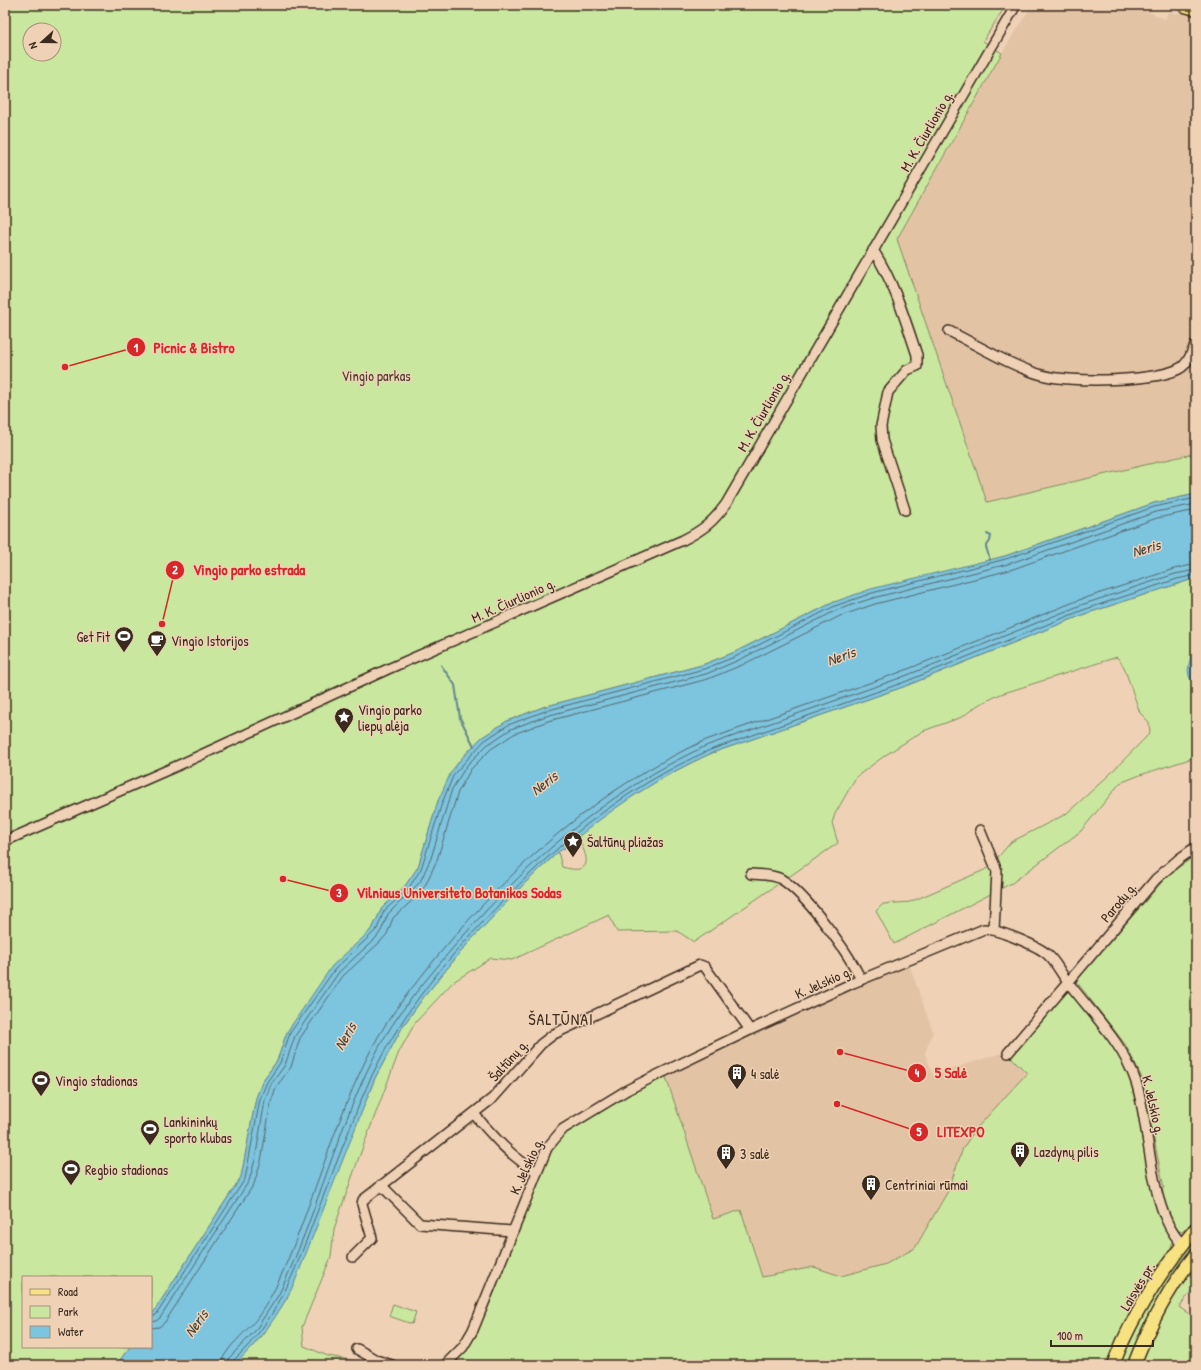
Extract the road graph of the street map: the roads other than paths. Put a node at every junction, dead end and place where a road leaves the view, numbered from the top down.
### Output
1 (1016, 5) edge
2 (1185, 5) edge
3 (1196, 8) edge
4 (873, 250) junction
5 (949, 331) dead end
6 (1196, 344) edge
7 (905, 510) dead end
8 (980, 830) dead end
9 (5, 840) edge
10 (1196, 848) edge
11 (751, 874) dead end
12 (994, 930) junction
13 (861, 980) junction
14 (1068, 982) junction
15 (750, 1030) junction
16 (1008, 1053) dead end
17 (474, 1114) junction
18 (537, 1172) junction
19 (381, 1184) junction
20 (1196, 1228) edge
21 (512, 1231) junction
22 (1182, 1244) junction
23 (1196, 1254) edge
24 (353, 1257) dead end
25 (357, 1349) dead end
26 (392, 1365) edge
27 (445, 1365) edge
28 (1112, 1365) edge
29 (1134, 1365) edge

1 - 4 street, M. K. Čiurlionio g.
2 - 3 highway
4 - 7 street
4 - 9 street, M. K. Čiurlionio g.
5 - 6 street
8 - 12 street
10 - 14 street, Parodų g.
11 - 13 street
12 - 13 street, K. Jelskio g.
12 - 14 street, K. Jelskio g.
13 - 15 street, K. Jelskio g.
14 - 16 street, Parodų g.
14 - 22 street, K. Jelskio g.
15 - 17 street, Šaltūnų g.
15 - 18 street, K. Jelskio g.
17 - 18 street
17 - 19 street, Šaltūnų g.
18 - 21 street, K. Jelskio g.
19 - 21 street
19 - 24 street, Šaltūnų g.
20 - 22 main road, Laisvės pr.
21 - 27 street, K. Jelskio g.
22 - 28 main road, Laisvės pr.
23 - 29 main road
25 - 26 street

